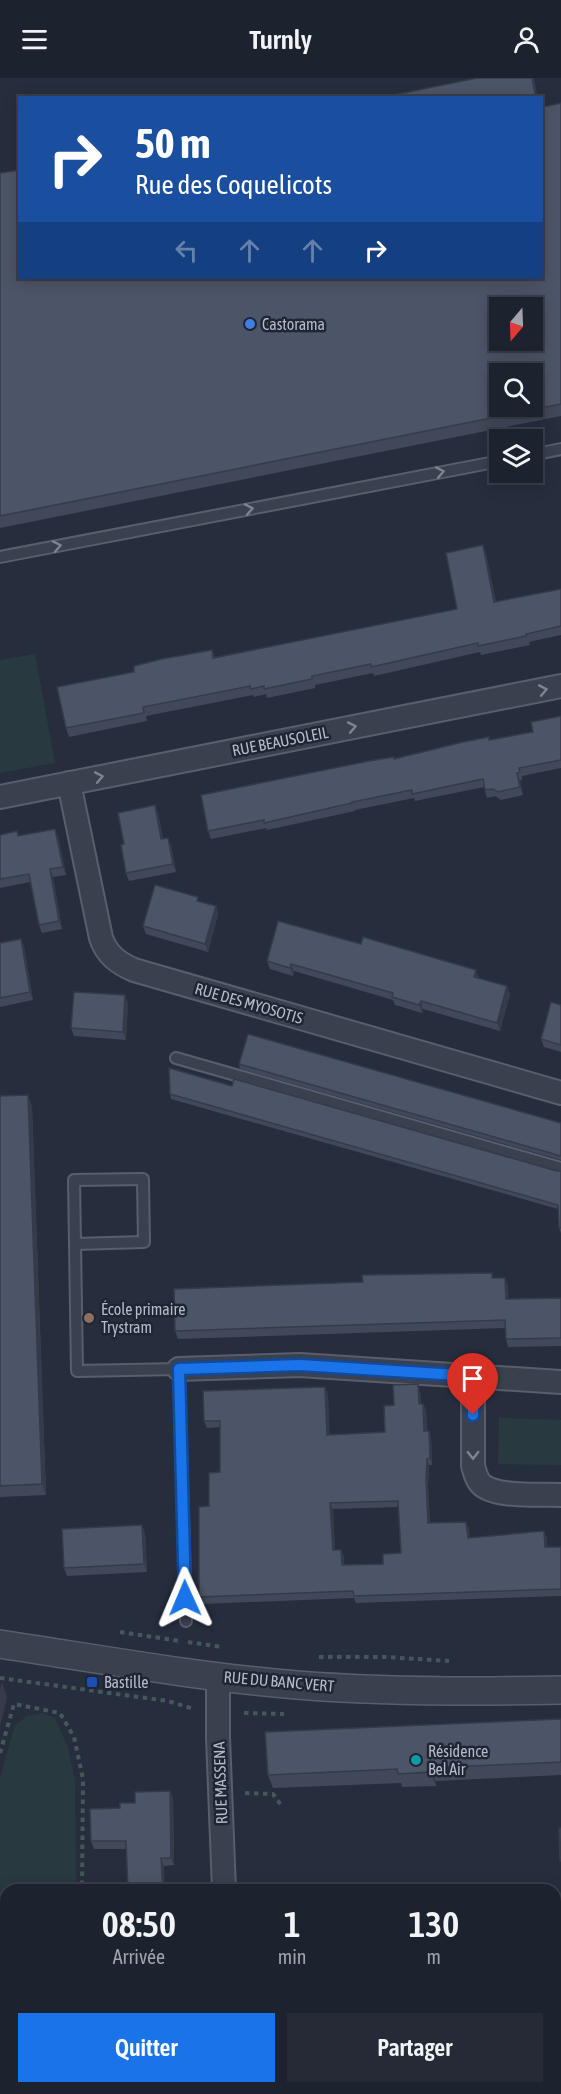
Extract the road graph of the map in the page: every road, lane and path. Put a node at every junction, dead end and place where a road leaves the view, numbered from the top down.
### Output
1 (561, 449) edge
2 (543, 453) edge
3 (489, 463) edge
4 (0, 557) edge
5 (561, 686) edge
6 (69, 783) junction
7 (0, 797) edge
8 (176, 1058) dead end
9 (561, 1093) edge
10 (561, 1167) edge
11 (75, 1244) junction
12 (179, 1369) junction
13 (473, 1376) junction
14 (561, 1382) edge
15 (561, 1495) edge
16 (186, 1621) dead end
17 (111, 1631) dead end
18 (0, 1644) edge
19 (225, 1647) dead end
20 (317, 1657) dead end
21 (460, 1661) dead end
22 (218, 1676) junction
23 (561, 1690) edge
24 (0, 1753) edge
25 (242, 1793) dead end
26 (280, 1805) dead end
27 (82, 1884) edge
28 (224, 1884) edge

1 - 2 lane
4 -> 3 lane
6 -> 5 street, RUE BEAUSOLEIL
6 - 7 street, RUE BEAUSOLEIL
6 - 9 street, RUE DES MYOSOTIS
8 - 10 lane
11 - 11 lane
11 - 12 lane
12 - 13 street
12 - 16 lane
13 - 14 street
13 -> 15 street
17 - 19 path
18 - 22 street, RUE DU BANC VERT
20 - 21 path
22 - 23 street, RUE DU BANC VERT
22 - 28 street, RUE MASSENA
24 - 27 path
25 - 26 path

